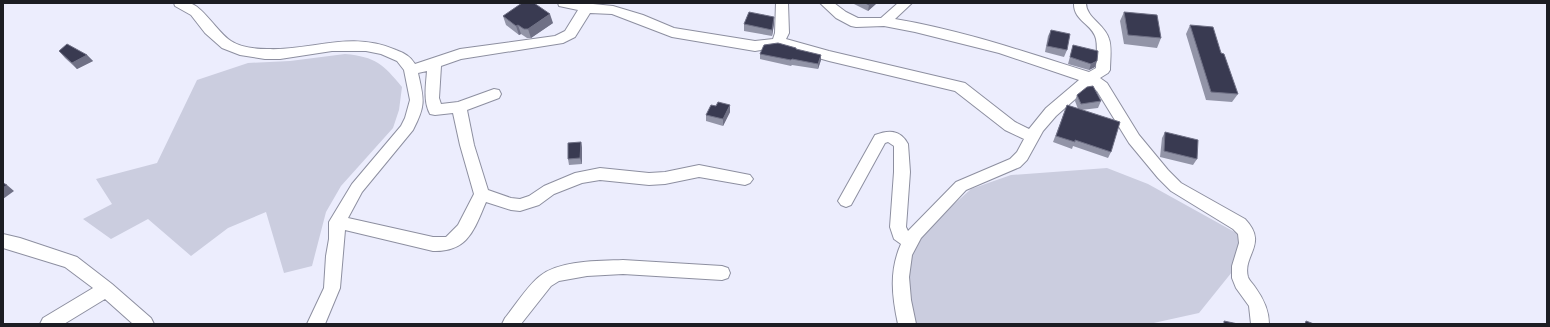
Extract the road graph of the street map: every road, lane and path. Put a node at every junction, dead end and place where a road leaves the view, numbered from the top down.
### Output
1 (180, 3) edge
2 (564, 3) edge
3 (782, 3) edge
4 (826, 3) edge
5 (906, 3) edge
6 (1080, 3) edge
7 (586, 8) junction
8 (884, 22) junction
9 (779, 42) junction
10 (434, 64) junction
11 (411, 70) junction
12 (1090, 78) junction
13 (494, 94) dead end
14 (460, 107) junction
15 (1032, 137) junction
16 (745, 179) dead end
17 (482, 194) junction
18 (846, 201) dead end
19 (337, 222) junction
20 (3, 241) edge
21 (909, 241) junction
22 (722, 273) dead end
23 (106, 289) junction
24 (49, 324) edge
25 (145, 324) edge
26 (316, 324) edge
27 (511, 324) edge
28 (907, 324) edge
29 (1260, 324) edge

1 - 11 street
2 - 7 street
3 - 9 street
4 - 8 street
5 - 8 street
6 - 12 street
7 - 9 street
7 - 10 street
8 - 12 street
9 - 15 street
10 - 11 street
10 - 14 street
11 - 19 street
12 - 15 street
12 - 29 street
13 - 14 street
14 - 17 street
15 - 21 street
16 - 17 street
17 - 19 street
18 - 21 street
19 - 26 street
20 - 23 street
21 - 28 street
22 - 27 street
23 - 24 street
23 - 25 street

